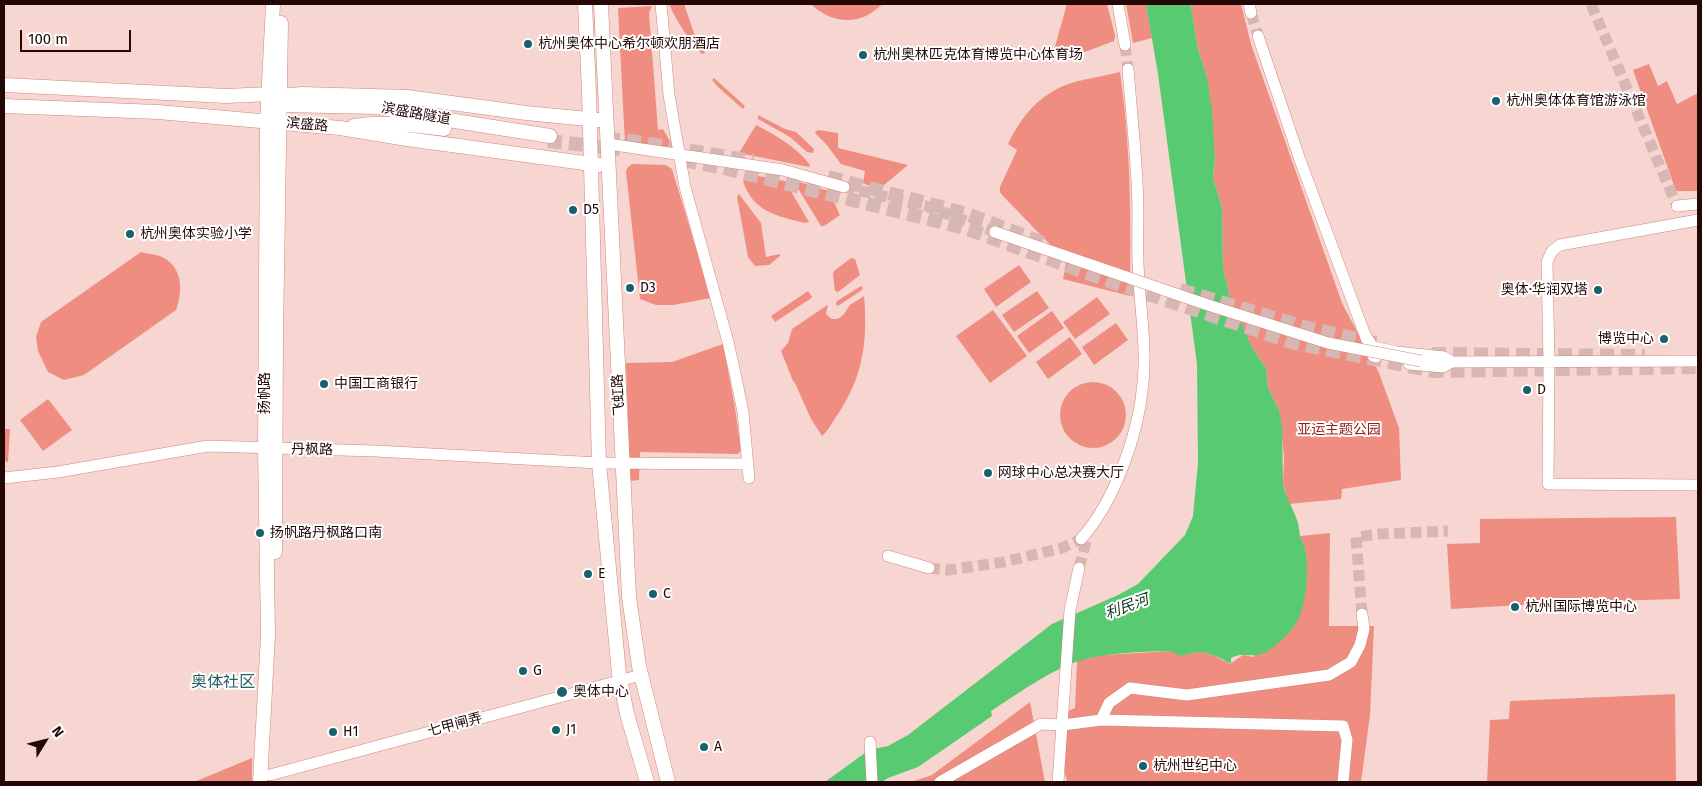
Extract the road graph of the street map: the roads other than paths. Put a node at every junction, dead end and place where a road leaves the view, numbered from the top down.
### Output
1 (273, 4) edge
2 (281, 4) edge
3 (585, 4) edge
4 (601, 4) edge
5 (661, 4) edge
6 (1118, 4) edge
7 (1258, 36) tunnel mouth
8 (1125, 46) tunnel mouth
9 (1128, 69) tunnel mouth
10 (4, 85) edge
11 (276, 98) junction
12 (4, 106) edge
13 (590, 118) junction
14 (273, 122) junction
15 (608, 122) junction
16 (340, 128) junction
17 (608, 144) junction
18 (680, 155) junction
19 (590, 164) junction
20 (608, 166) junction
21 (844, 187) tunnel mouth
22 (1698, 204) edge
23 (1677, 206) dead end
24 (1698, 220) edge
25 (996, 232) tunnel mouth
26 (1421, 361) tunnel mouth
27 (1698, 362) edge
28 (1549, 363) junction
29 (270, 449) junction
30 (599, 463) junction
31 (623, 463) junction
32 (748, 464) junction
33 (4, 478) edge
34 (749, 478) dead end
35 (1698, 485) edge
36 (1086, 536) tunnel mouth
37 (888, 556) dead end
38 (929, 568) tunnel mouth
39 (1079, 568) tunnel mouth
40 (1362, 614) tunnel mouth
41 (641, 675) junction
42 (621, 680) junction
43 (1101, 720) junction
44 (1063, 725) junction
45 (870, 742) dead end
46 (266, 780) edge
47 (647, 782) edge
48 (668, 782) edge
49 (872, 782) edge
50 (940, 782) edge
51 (1058, 782) edge
52 (1343, 782) edge

1 - 11 main road, 扬帆路
2 - 11 main road
3 - 13 main road, 飞虹路
4 - 15 main road, 飞虹路
5 - 18 street
6 - 8 street
7 - 28 street
9 - 36 street
10 - 11 main road, 滨盛路
11 - 13 main road, 滨盛路
11 - 14 main road, 扬帆路
11 - 16 main road, 滨盛路隧道
12 - 14 main road, 滨盛路
13 - 15 main road, 滨盛路
13 - 19 main road, 飞虹路
14 - 16 main road, 滨盛路
14 - 29 main road, 扬帆路
15 - 17 main road, 飞虹路
16 - 19 main road, 滨盛路
17 - 18 street
17 - 20 main road, 飞虹路
18 - 21 street
18 - 32 street
19 - 20 main road, 滨盛路
19 - 30 main road, 飞虹路
20 - 31 main road, 飞虹路
22 - 23 street
24 - 28 street
25 - 26 street, bridge
27 - 28 street
28 - 35 street
29 - 30 street, 丹枫路
29 - 33 street, 丹枫路
29 - 46 main road, 扬帆路
30 - 31 street, 丹枫路
30 - 42 main road, 飞虹路
31 - 32 street, 丹枫路
31 - 41 main road, 飞虹路
32 - 34 street
37 - 38 street
39 - 44 street
40 - 43 street
41 - 42 street, 七甲闸弄
41 - 48 main road, 飞虹路
42 - 46 street, 七甲闸弄
42 - 47 main road, 飞虹路
43 - 44 street
43 - 52 street
44 - 50 street
44 - 51 street
45 - 49 street

